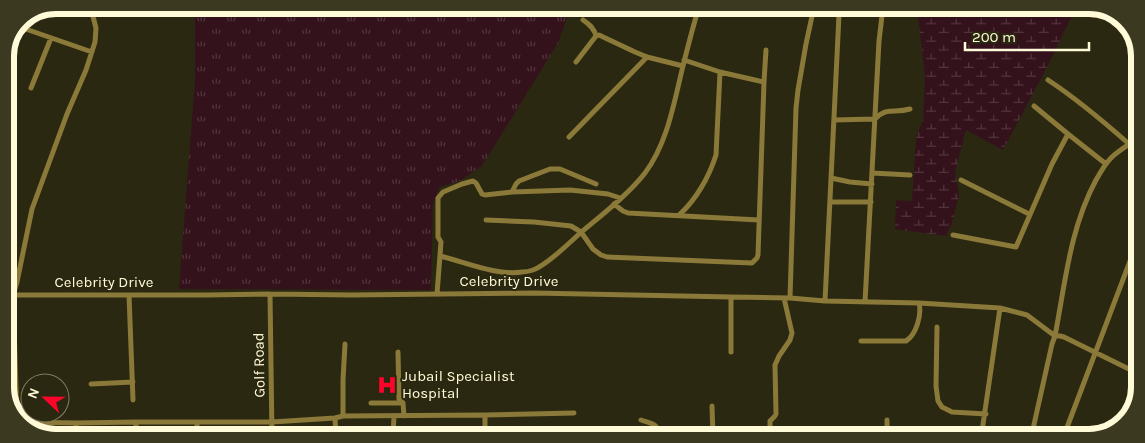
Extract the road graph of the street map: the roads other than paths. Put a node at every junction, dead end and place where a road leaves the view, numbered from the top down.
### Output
1 (92, 14) edge
2 (697, 14) edge
3 (812, 14) edge
4 (841, 14) edge
5 (882, 14) edge
6 (583, 20) dead end
7 (24, 28) edge
8 (596, 36) junction
9 (51, 38) junction
10 (766, 50) dead end
11 (92, 52) junction
12 (647, 57) junction
13 (576, 62) dead end
14 (683, 63) junction
15 (720, 72) junction
16 (1048, 80) dead end
17 (764, 82) junction
18 (31, 88) dead end
19 (1034, 106) dead end
20 (910, 109) dead end
21 (834, 120) junction
22 (875, 120) junction
23 (1068, 134) junction
24 (569, 137) dead end
25 (1129, 144) joint
26 (1106, 164) junction
27 (872, 173) junction
28 (910, 175) dead end
29 (831, 178) junction
30 (961, 180) dead end
31 (596, 184) dead end
32 (872, 184) junction
33 (512, 192) junction
34 (620, 198) junction
35 (830, 202) junction
36 (871, 202) junction
37 (614, 204) junction
38 (1029, 214) junction
39 (679, 215) junction
40 (486, 220) dead end
41 (759, 220) junction
42 (581, 232) junction
43 (953, 235) dead end
44 (440, 256) junction
45 (1131, 258) edge
46 (14, 292) edge
47 (270, 294) junction
48 (437, 294) junction
49 (14, 295) edge
50 (129, 295) junction
51 (731, 297) junction
52 (784, 298) junction
53 (790, 298) junction
54 (825, 301) junction
55 (865, 302) junction
56 (919, 304) junction
57 (1000, 308) junction
58 (936, 326) dead end
59 (14, 336) edge
60 (1055, 336) junction
61 (861, 341) dead end
62 (346, 344) dead end
63 (398, 352) dead end
64 (731, 352) dead end
65 (1095, 353) junction
66 (1131, 370) edge
67 (133, 382) junction
68 (92, 384) dead end
69 (15, 398) edge
70 (133, 400) dead end
71 (371, 403) dead end
72 (403, 403) junction
73 (712, 406) dead end
74 (574, 413) dead end
75 (986, 414) junction
76 (485, 415) junction
77 (343, 416) junction
78 (394, 416) junction
79 (404, 416) junction
80 (335, 418) junction
81 (641, 420) dead end
82 (887, 420) dead end
83 (136, 422) junction
84 (197, 422) junction
85 (272, 422) junction
86 (70, 423) edge
87 (76, 423) junction
88 (76, 429) edge
89 (136, 429) edge
90 (197, 429) edge
91 (272, 429) edge
92 (336, 429) edge
93 (393, 429) edge
94 (485, 429) edge
95 (658, 429) edge
96 (713, 429) edge
97 (770, 429) edge
98 (887, 429) edge
99 (983, 429) edge
100 (1033, 429) edge
101 (1067, 429) edge

1 - 11 street
2 - 14 street
3 - 53 street
4 - 21 street
5 - 22 street
6 - 8 street
7 - 9 street
8 - 12 street
8 - 13 street
9 - 11 street
9 - 18 street
10 - 17 street
11 - 46 street
12 - 14 street
12 - 24 street
14 - 15 street
14 - 34 street
15 - 17 street
15 - 39 street
16 - 25 street
17 - 41 street
19 - 23 street
20 - 22 street
21 - 22 street
21 - 29 street
22 - 27 street
23 - 26 street
23 - 38 street
25 - 26 street
26 - 60 street
27 - 28 street
27 - 32 street
29 - 32 street
29 - 35 street
30 - 38 street
31 - 33 street
32 - 36 street
33 - 34 street
33 - 44 street
34 - 37 street
35 - 36 street
35 - 54 street
36 - 55 street
37 - 39 street
37 - 42 street
38 - 43 street
39 - 41 street
40 - 42 street
41 - 42 street
42 - 44 street
44 - 48 street
45 - 65 street
47 - 48 street, Celebrity Drive
47 - 50 street, Celebrity Drive
47 - 85 street, Golf Road
48 - 51 street, Celebrity Drive
49 - 50 street, Celebrity Drive
50 - 67 street
51 - 52 street, Celebrity Drive
51 - 64 street
52 - 53 street, Celebrity Drive
52 - 97 street
53 - 54 street, Celebrity Drive
54 - 55 street, Celebrity Drive
55 - 56 street, Celebrity Drive
56 - 57 street, Celebrity Drive
56 - 61 street
57 - 60 street, Celebrity Drive
57 - 75 street
58 - 75 street
59 - 69 street
60 - 65 street, Celebrity Drive
60 - 100 street
62 - 77 street
63 - 72 street
65 - 66 street, Celebrity Drive
65 - 101 street
67 - 68 street
67 - 70 street
71 - 72 street
72 - 79 street
73 - 96 street
74 - 76 street
75 - 99 street
76 - 79 street
76 - 94 street
77 - 78 street
77 - 80 street
78 - 79 street
78 - 93 street
80 - 85 street
80 - 92 street
81 - 95 street
82 - 98 street
83 - 84 street
83 - 87 street
83 - 89 street
84 - 85 street
84 - 90 street
85 - 91 street, Golf Road
86 - 87 street
87 - 88 street

